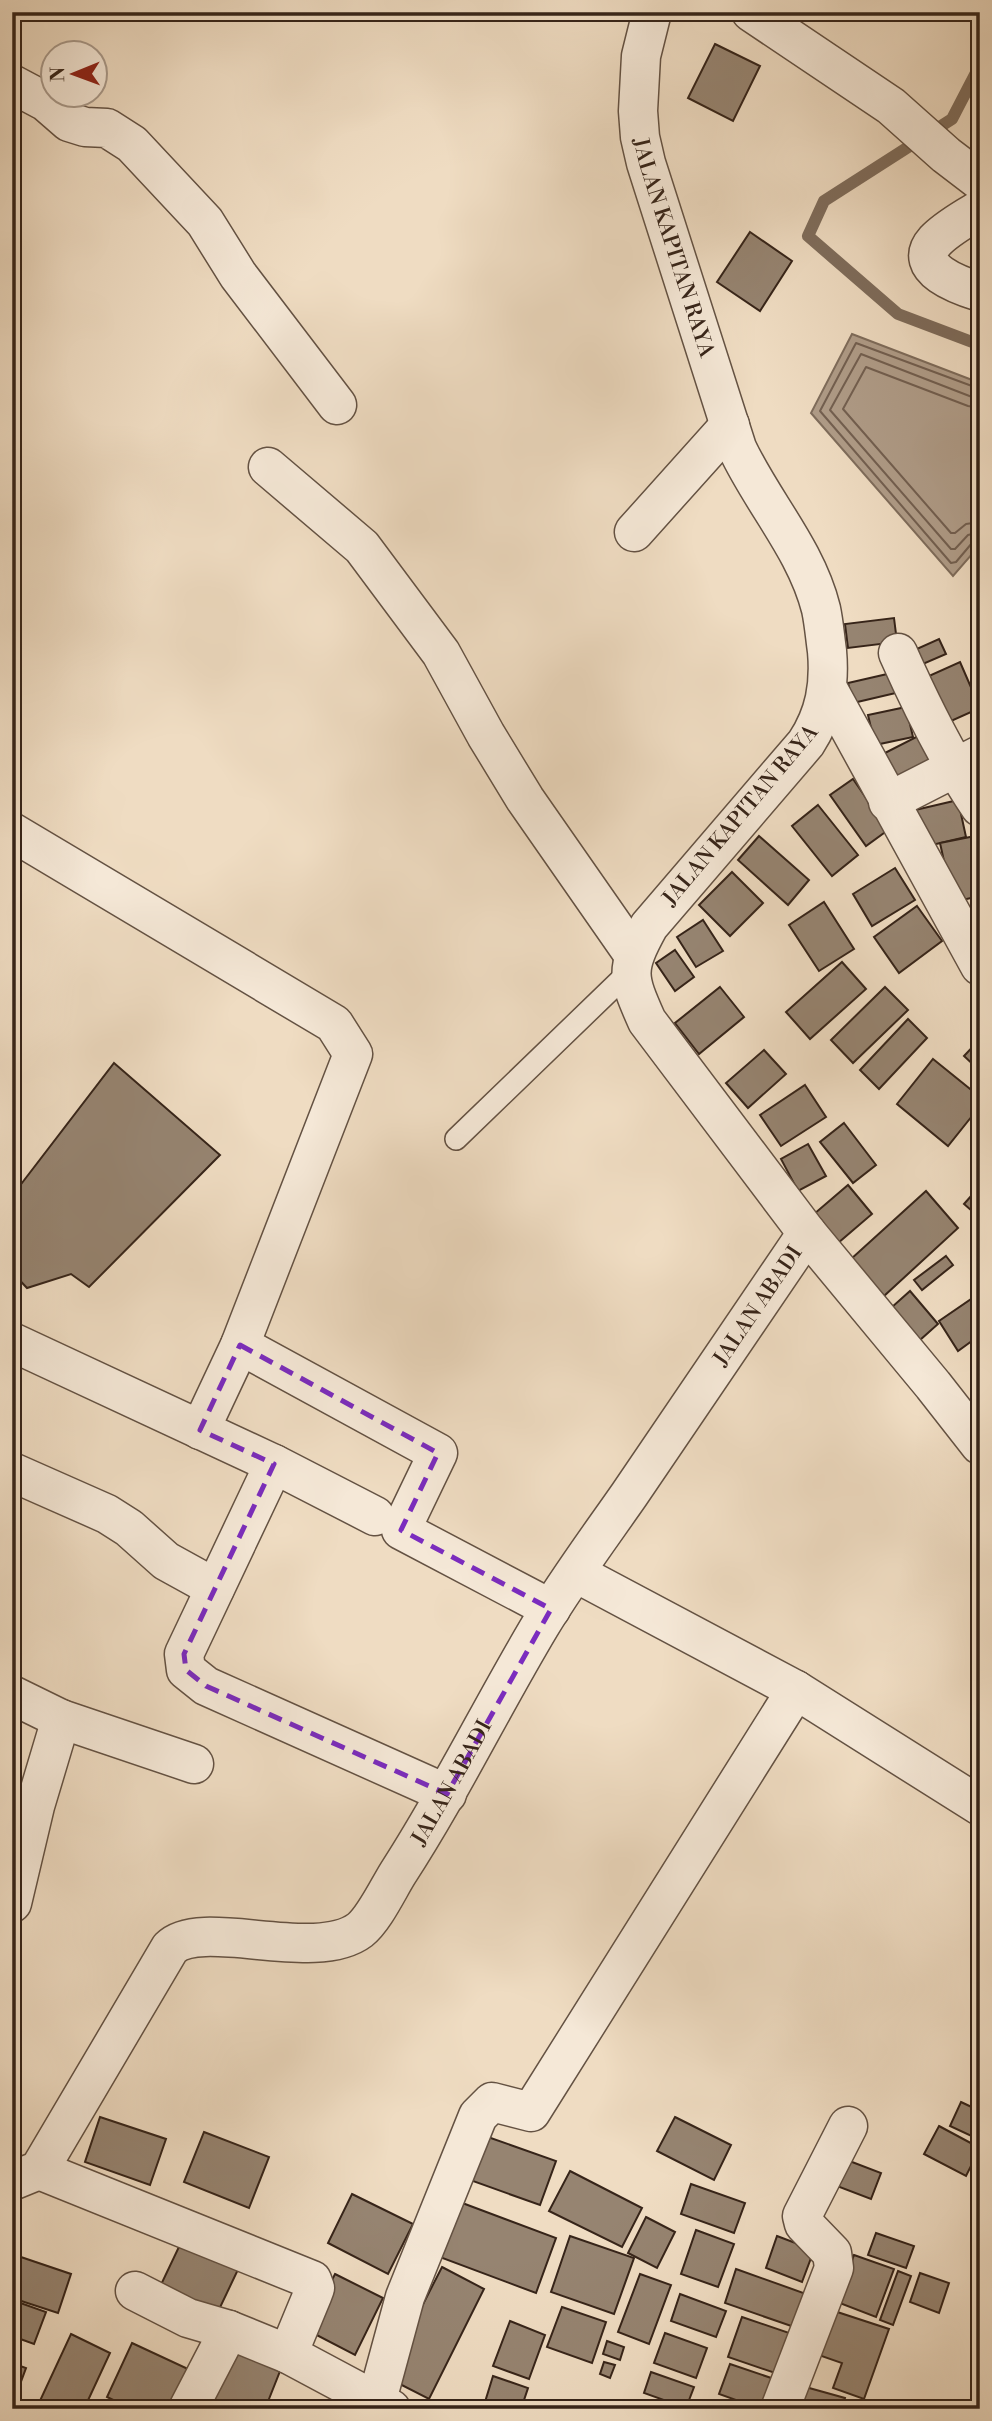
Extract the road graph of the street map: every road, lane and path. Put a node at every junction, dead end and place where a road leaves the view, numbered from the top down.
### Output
1 (652, 12) edge
2 (751, 12) edge
3 (12, 84) edge
4 (980, 181) edge
5 (980, 208) edge
6 (980, 292) edge
7 (337, 405) dead end
8 (730, 425) junction
9 (268, 467) dead end
10 (634, 532) dead end
11 (898, 653) dead end
12 (828, 689) junction
13 (967, 761) edge
14 (888, 802) junction
15 (980, 807) edge
16 (12, 832) edge
17 (632, 963) junction
18 (980, 966) edge
19 (456, 1139) dead end
20 (807, 1233) junction
21 (12, 1342) edge
22 (240, 1345) junction
23 (200, 1430) junction
24 (980, 1446) edge
25 (274, 1464) junction
26 (12, 1472) edge
27 (375, 1516) dead end
28 (576, 1573) junction
29 (215, 1588) junction
30 (551, 1609) junction
31 (796, 1690) junction
32 (12, 1695) edge
33 (61, 1719) junction
34 (194, 1764) dead end
35 (447, 1794) junction
36 (980, 1806) edge
37 (12, 1903) edge
38 (848, 2126) dead end
39 (26, 2175) edge
40 (135, 2291) dead end
41 (229, 2329) junction
42 (288, 2354) junction
43 (384, 2404) edge
44 (188, 2409) edge
45 (780, 2409) edge

1 - 8 street, JALAN KAPITAN RAYA
2 - 4 street
3 - 7 street
5 - 6 street
8 - 10 street
8 - 12 street, JALAN KAPITAN RAYA
9 - 17 street
11 - 13 street
12 - 14 street
12 - 17 street, JALAN KAPITAN RAYA
13 - 14 street
13 - 15 street
14 - 18 street
16 - 22 street
17 - 19 lane
17 - 20 street
20 - 24 street
20 - 28 street, JALAN ABADI
21 - 23 street
22 - 23 street
22 - 30 street
23 - 25 street
25 - 27 street
25 - 29 street
26 - 29 street
28 - 30 street, JALAN ABADI
28 - 31 street
29 - 35 street
30 - 35 street, JALAN ABADI
31 - 36 street
31 - 43 street
32 - 33 street
33 - 34 street
33 - 37 street
35 - 39 street, JALAN ABADI
38 - 45 street
39 - 42 street
40 - 41 street
41 - 42 street
41 - 44 street
42 - 43 street

